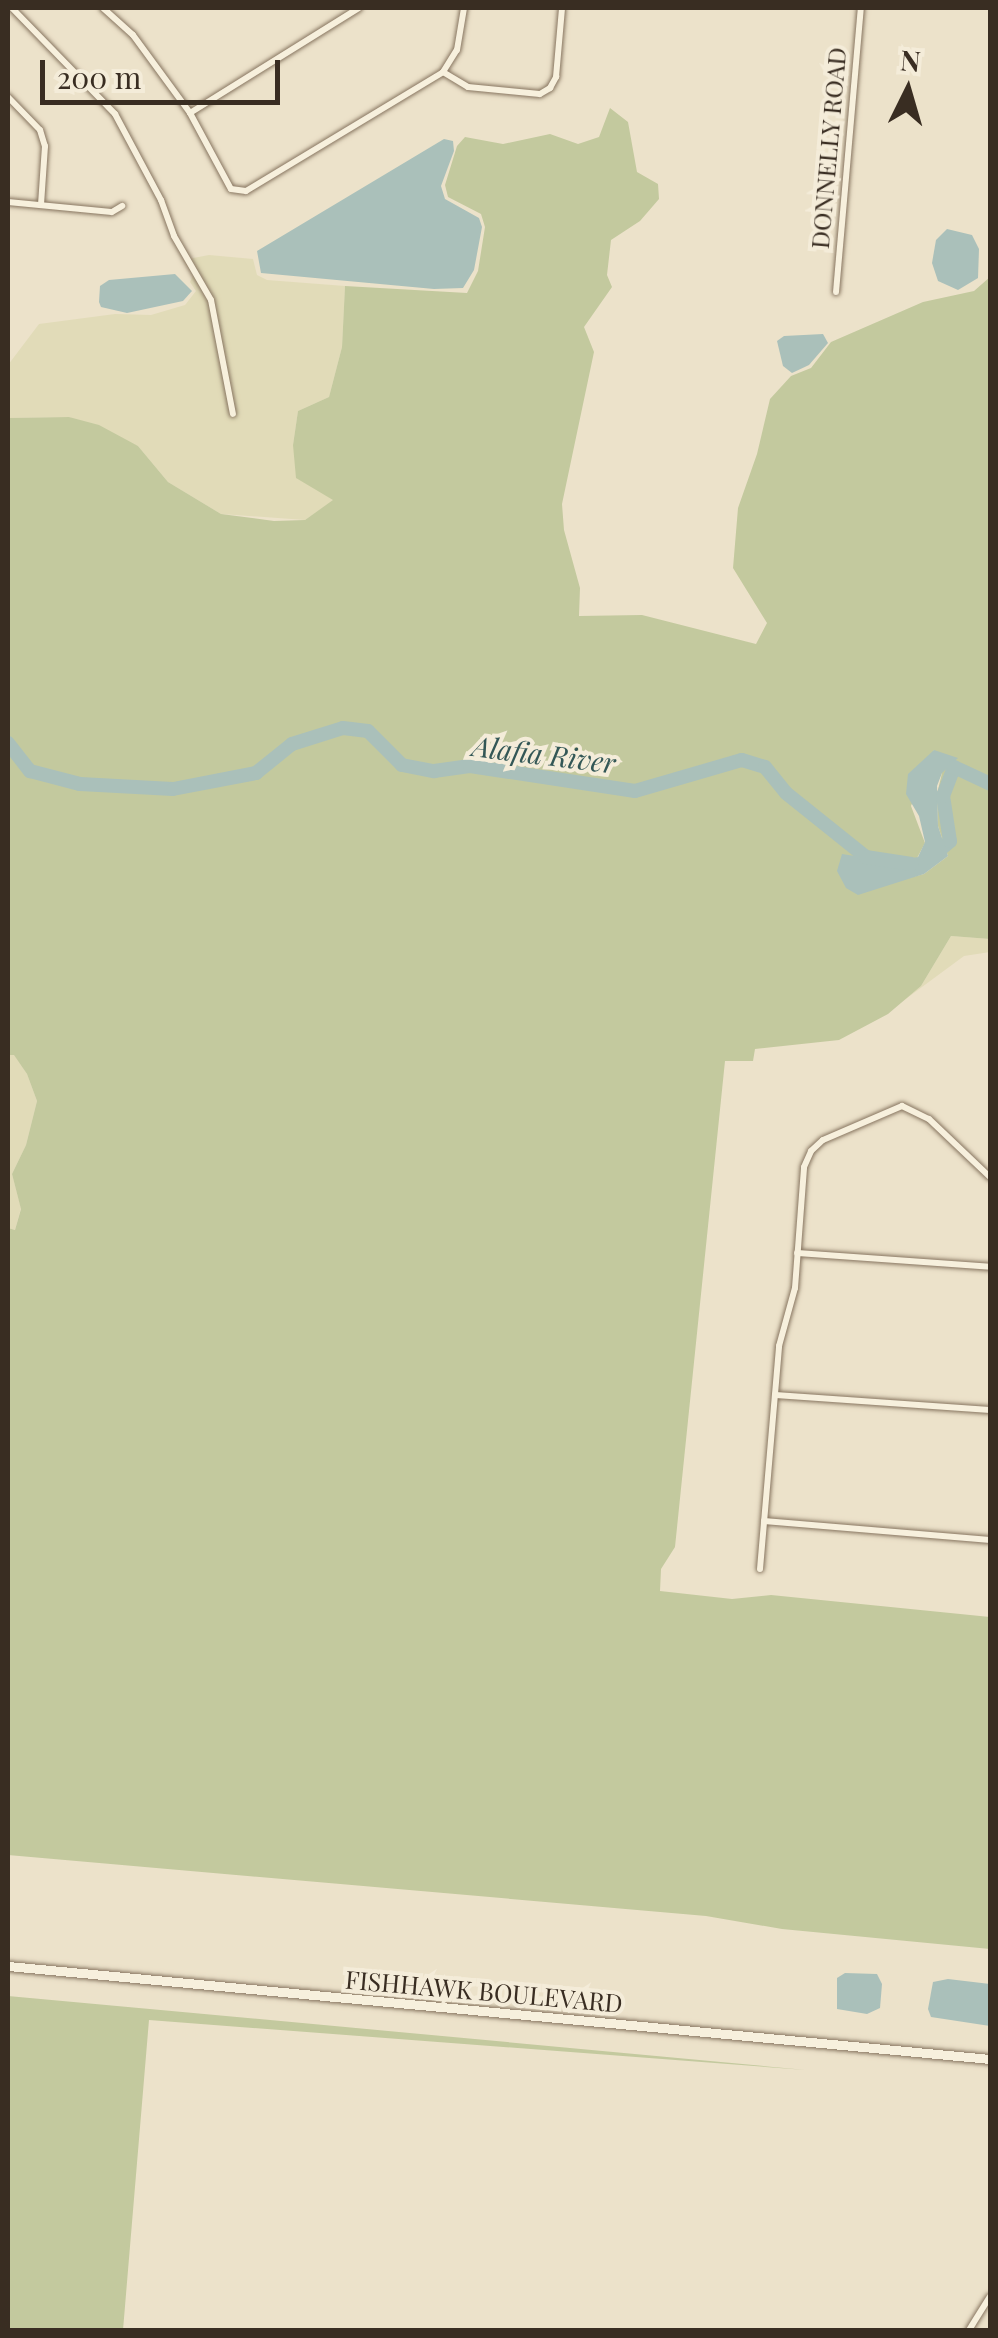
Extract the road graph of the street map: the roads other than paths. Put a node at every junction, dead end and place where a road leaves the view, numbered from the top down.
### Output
1 (15, 8) edge
2 (103, 8) edge
3 (359, 8) edge
4 (464, 8) edge
5 (562, 8) edge
6 (861, 8) edge
7 (444, 72) junction
8 (8, 97) edge
9 (190, 113) junction
10 (8, 202) edge
11 (41, 204) junction
12 (122, 206) dead end
13 (836, 292) dead end
14 (233, 414) dead end
15 (990, 1177) edge
16 (798, 1253) junction
17 (990, 1267) edge
18 (775, 1395) junction
19 (990, 1410) edge
20 (764, 1521) junction
21 (990, 1540) edge
22 (760, 1569) dead end
23 (8, 1966) edge
24 (990, 2061) edge
25 (990, 2297) edge
26 (970, 2330) edge

1 - 14 street
2 - 9 street
3 - 9 street
4 - 7 street
5 - 7 street
6 - 13 street, DONNELLY ROAD
7 - 9 street
8 - 11 street
10 - 11 street
11 - 12 street
15 - 16 street
16 - 17 street
16 - 18 street
18 - 19 street
18 - 20 street
20 - 21 street
20 - 22 street
23 - 24 main road, FISHHAWK BOULEVARD
25 - 26 street

